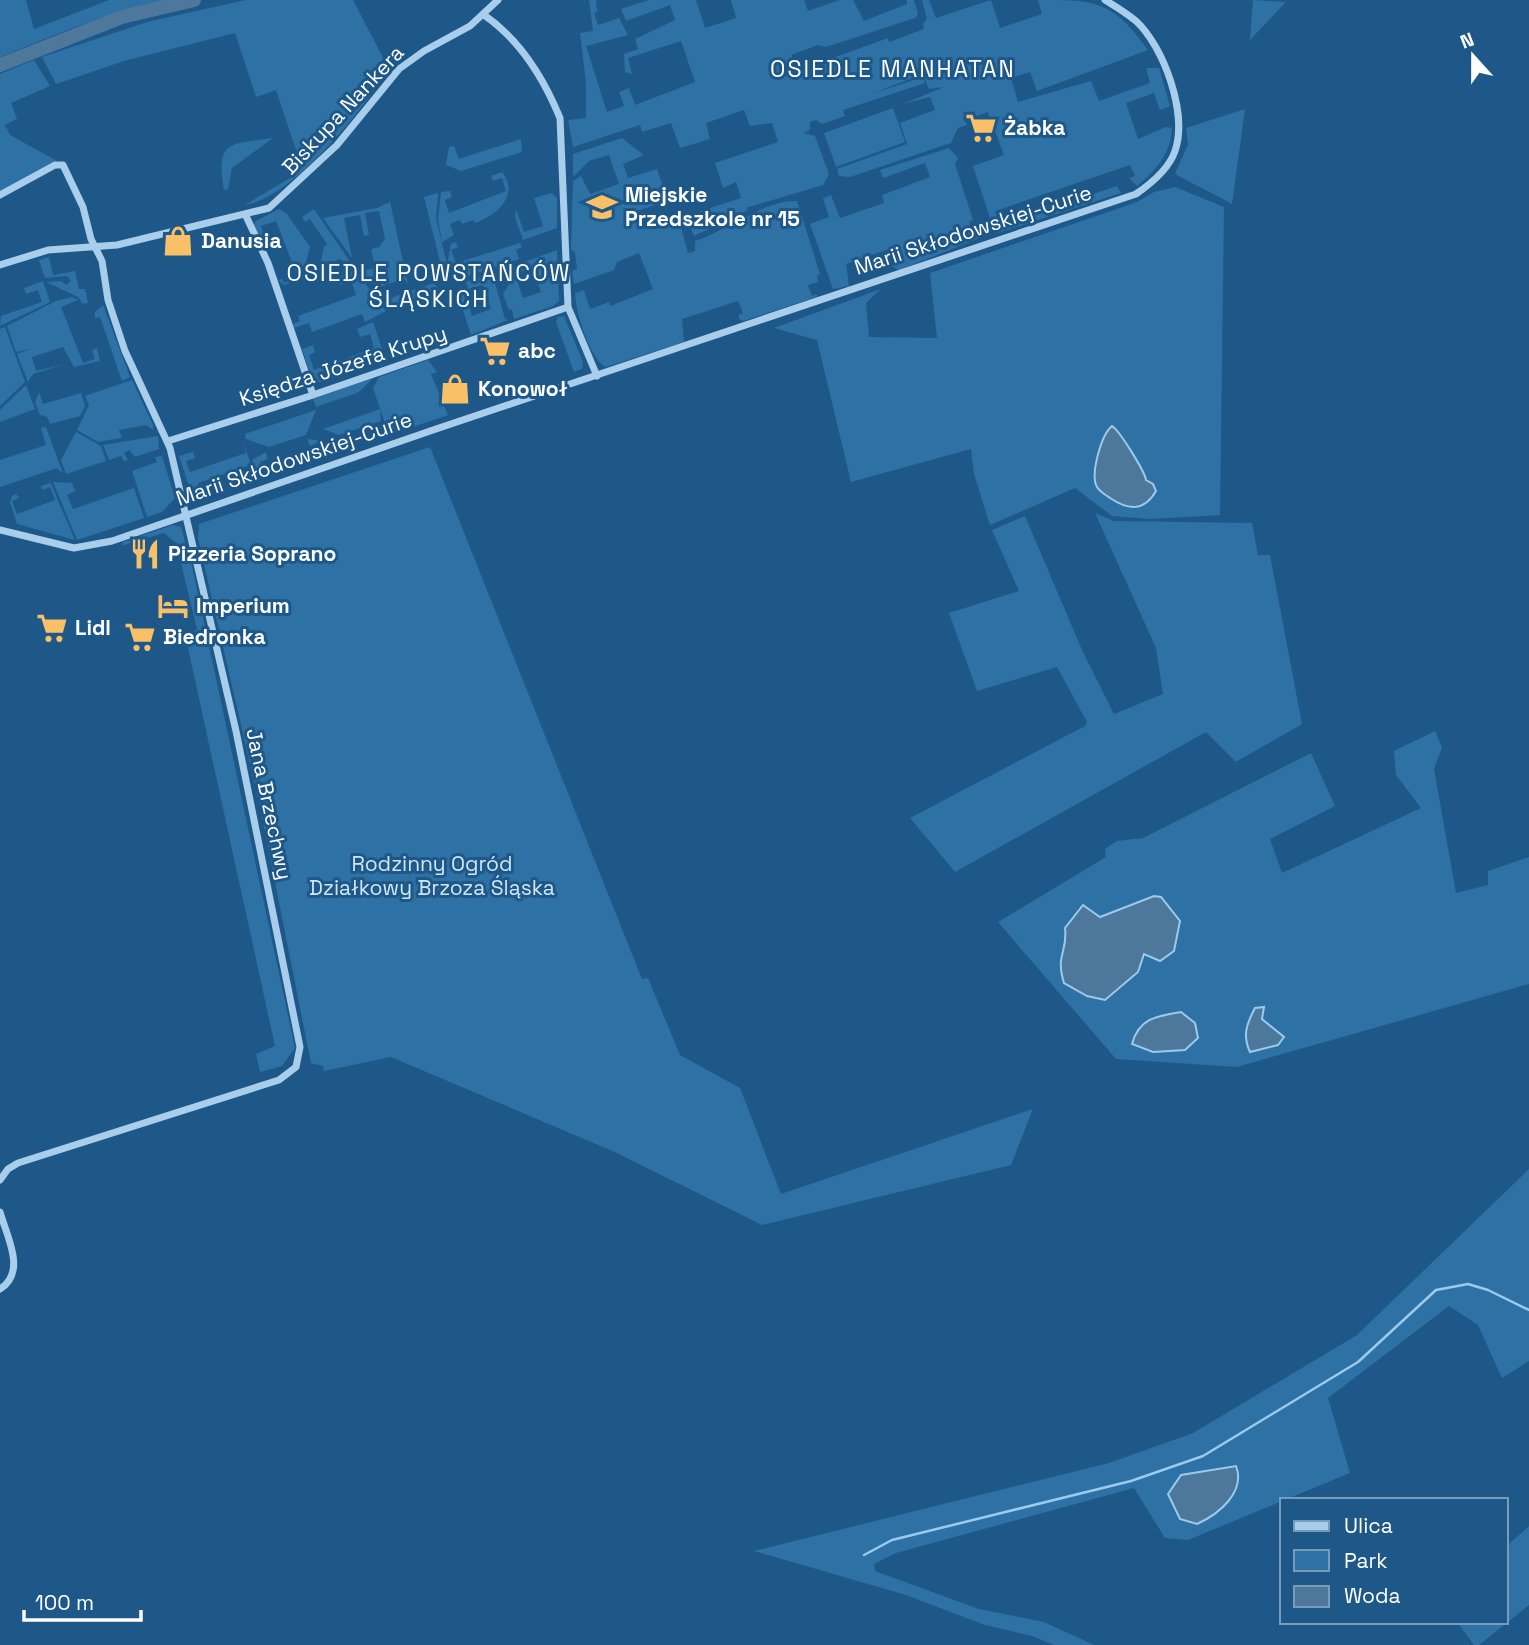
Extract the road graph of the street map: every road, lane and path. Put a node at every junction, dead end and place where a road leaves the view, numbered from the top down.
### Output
1 (498, 0) edge
2 (1105, 0) edge
3 (484, 15) junction
4 (0, 195) edge
5 (246, 216) junction
6 (95, 247) junction
7 (0, 265) edge
8 (568, 307) junction
9 (597, 376) junction
10 (313, 395) junction
11 (168, 441) junction
12 (185, 515) junction
13 (0, 530) edge
14 (0, 1180) edge
15 (0, 1212) edge
16 (0, 1289) edge

1 - 3 street, Biskupa Nankera
2 - 9 street, Marii Skłodowskiej-Curie
3 - 5 street, Biskupa Nankera
3 - 8 street
4 - 6 street, Jana Brzechwy
5 - 6 street, Biskupa Nankera
5 - 10 street
6 - 7 street, Biskupa Nankera
6 - 11 street, Jana Brzechwy
8 - 9 street
8 - 10 street, Księdza Józefa Krupy
9 - 12 street, Marii Skłodowskiej-Curie
10 - 11 street, Księdza Józefa Krupy
11 - 12 street, Jana Brzechwy
12 - 13 street, Marii Skłodowskiej-Curie
12 - 14 street, Jana Brzechwy
15 - 16 street

